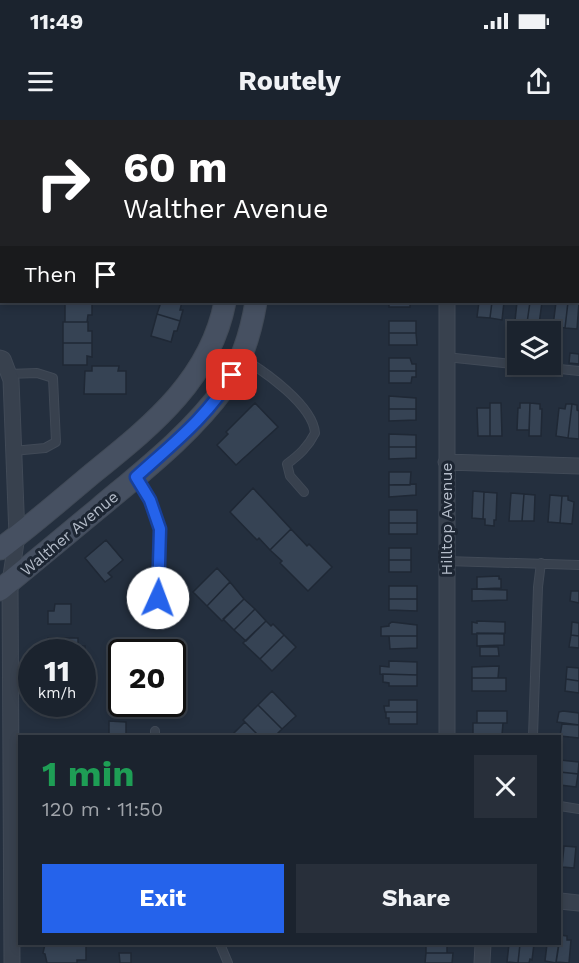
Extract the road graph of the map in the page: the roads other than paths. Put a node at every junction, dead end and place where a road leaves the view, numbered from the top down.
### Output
1 (225, 303) edge
2 (256, 303) edge
3 (447, 303) edge
4 (446, 357) junction
5 (0, 358) edge
6 (240, 358) junction
7 (579, 371) edge
8 (8, 374) junction
9 (13, 451) junction
10 (446, 462) junction
11 (579, 466) edge
12 (136, 477) junction
13 (304, 492) dead end
14 (8, 543) edge
15 (446, 561) junction
16 (541, 563) junction
17 (579, 565) edge
18 (5, 586) edge
19 (157, 621) dead end
20 (447, 735) edge
21 (533, 735) edge
22 (561, 806) edge
23 (579, 809) edge
24 (561, 901) edge
25 (579, 903) edge
26 (220, 945) edge
27 (483, 945) edge
28 (12, 963) edge
29 (228, 963) edge
30 (482, 963) edge

1 - 14 main road, Walther Avenue
2 - 6 main road, Walther Avenue
3 - 4 street, Hilltop Avenue
4 - 7 lane
4 - 10 street, Hilltop Avenue
5 - 8 street
6 - 12 main road, Walther Avenue
6 - 13 lane
8 - 9 street
8 - 9 lane
9 - 14 street
10 - 11 street
10 - 15 street, Hilltop Avenue
12 - 18 main road, Walther Avenue
12 - 19 lane
14 - 18 street
15 - 16 lane
15 - 20 street, Hilltop Avenue
16 - 17 lane
16 - 21 lane
18 - 28 street
22 - 23 lane
24 - 25 street
26 - 29 lane
27 - 30 street

